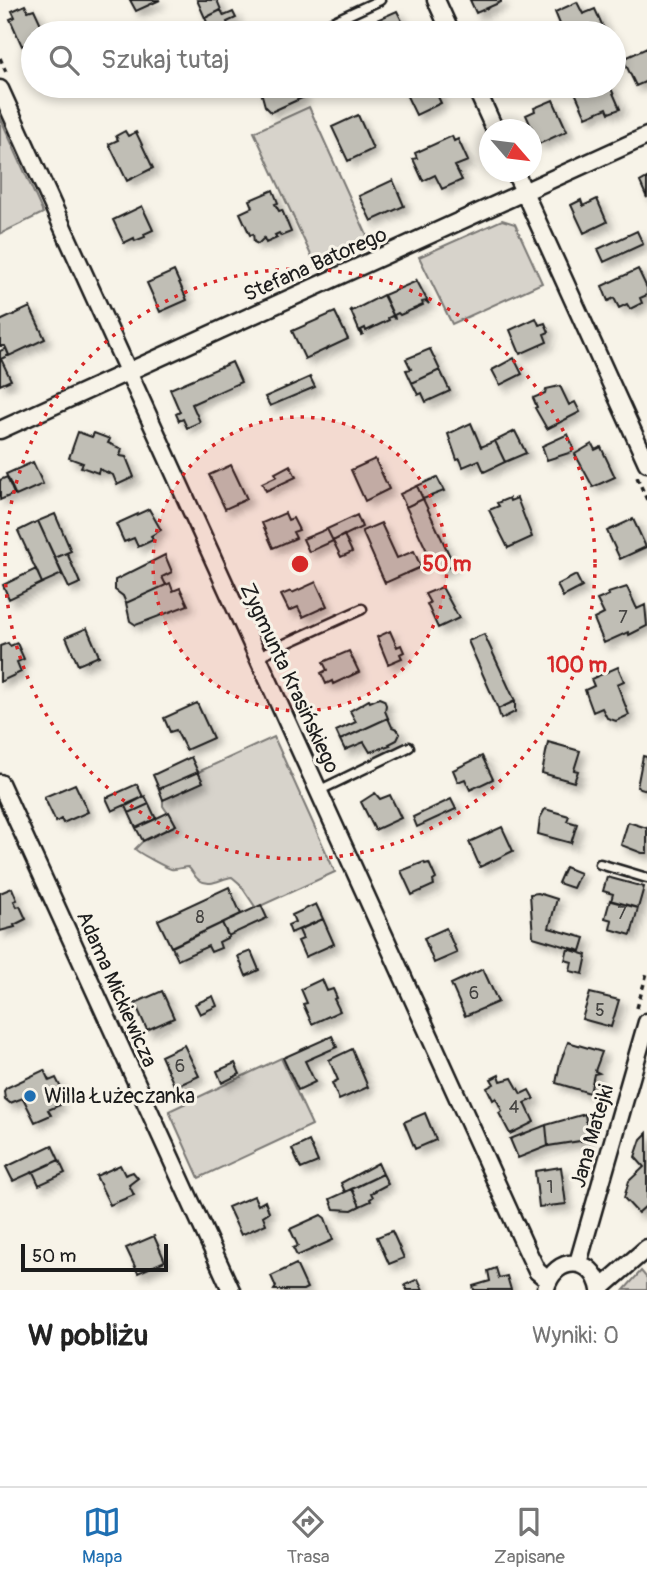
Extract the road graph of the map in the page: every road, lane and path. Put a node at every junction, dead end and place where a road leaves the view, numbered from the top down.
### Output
1 (380, 0) edge
2 (436, 0) edge
3 (334, 21) edge
4 (446, 21) edge
5 (0, 58) edge
6 (6, 86) edge
7 (480, 98) edge
8 (490, 119) edge
9 (647, 136) edge
10 (519, 182) edge
11 (524, 192) junction
12 (127, 372) junction
13 (0, 430) edge
14 (642, 469) edge
15 (647, 500) edge
16 (362, 609) dead end
17 (256, 657) junction
18 (409, 747) dead end
19 (0, 783) edge
20 (318, 791) junction
21 (600, 864) dead end
22 (647, 877) edge
23 (647, 973) edge
24 (641, 1017) edge
25 (647, 1248) edge
26 (578, 1264) junction
27 (547, 1285) edge
28 (600, 1289) edge
29 (231, 1290) edge

1 - 3 lane
2 - 4 street
5 - 6 path
6 - 12 street, Zygmunta Krasińskiego
7 - 8 street
9 - 11 street, Stefana Batorego
10 - 11 street
11 - 12 street, Stefana Batorego
11 - 14 street
12 - 13 street, Stefana Batorego
12 - 17 street, Zygmunta Krasińskiego
14 - 15 path
16 - 17 lane
17 - 20 street, Zygmunta Krasińskiego
18 - 20 lane
19 - 29 street, Adama Mickiewicza
20 - 27 street, Zygmunta Krasińskiego
21 - 22 lane
23 - 24 path
24 - 26 street, Jana Matejki
25 - 28 street
26 - 27 street
26 - 28 street

